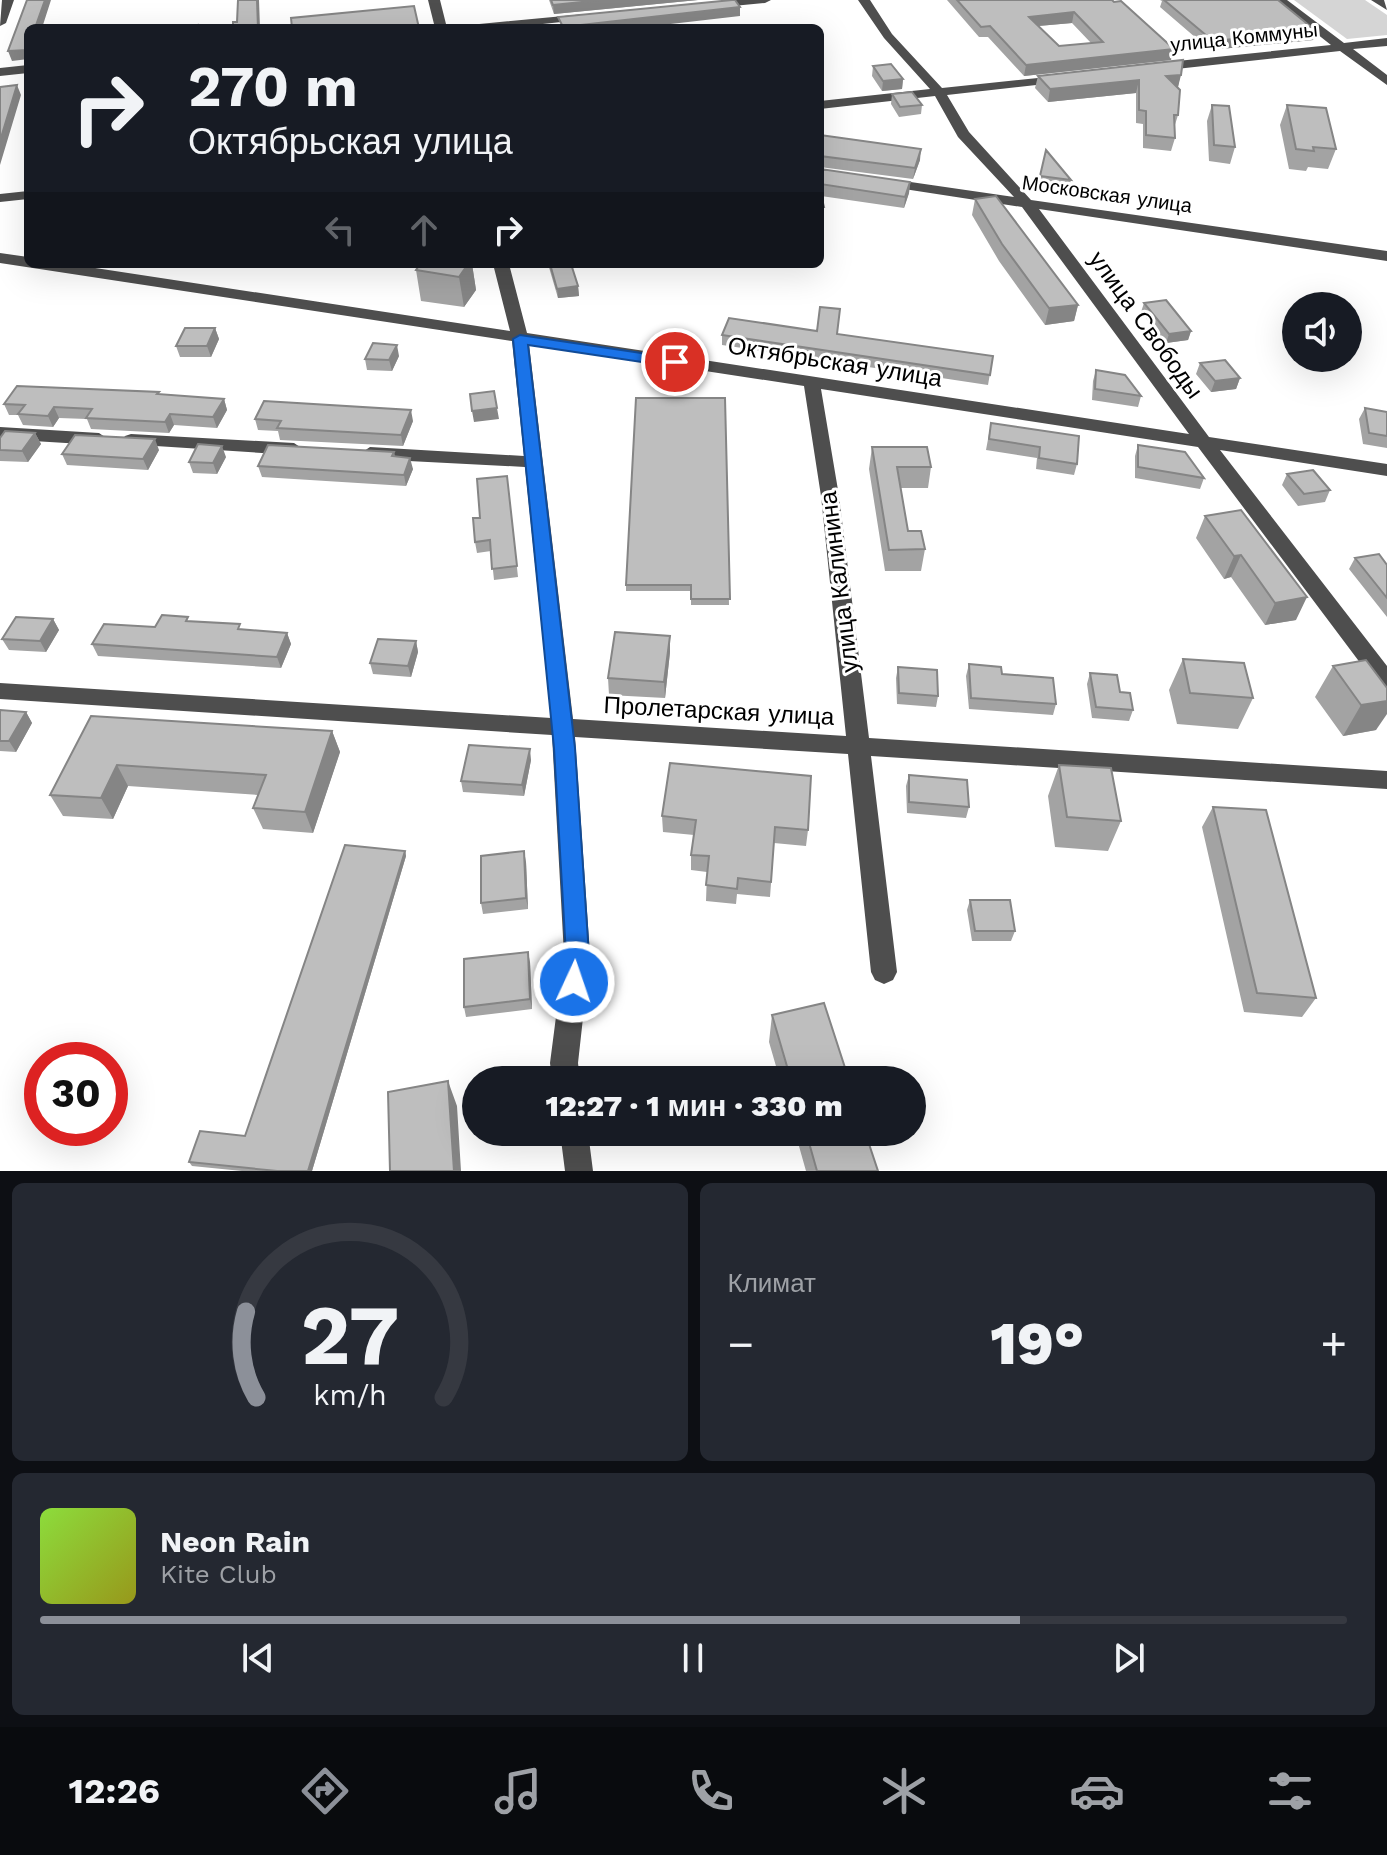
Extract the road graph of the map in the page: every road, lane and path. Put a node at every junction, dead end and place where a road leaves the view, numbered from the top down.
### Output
1 (8, 0) edge
2 (434, 0) edge
3 (765, 0) edge
4 (864, 0) edge
5 (1280, 0) edge
6 (1377, 0) edge
7 (703, 6) edge
8 (1387, 7) edge
9 (594, 16) edge
10 (0, 23) edge
11 (440, 24) edge
12 (511, 24) edge
13 (1387, 42) edge
14 (1341, 47) junction
15 (24, 69) edge
16 (1139, 70) edge
17 (0, 72) edge
18 (1077, 77) edge
19 (1387, 81) edge
20 (940, 93) junction
21 (824, 105) edge
22 (868, 179) edge
23 (24, 195) edge
24 (0, 198) edge
25 (1026, 202) junction
26 (1387, 256) edge
27 (0, 258) edge
28 (24, 261) edge
29 (65, 268) edge
30 (502, 268) edge
31 (520, 339) junction
32 (812, 384) junction
33 (0, 433) edge
34 (1203, 441) junction
35 (314, 450) edge
36 (346, 452) edge
37 (534, 462) junction
38 (1387, 470) edge
39 (1387, 682) edge
40 (0, 691) edge
41 (563, 729) junction
42 (859, 745) junction
43 (1387, 780) edge
44 (884, 972) dead end
45 (564, 1066) edge
46 (576, 1146) edge
47 (579, 1171) edge

1 - 10 street
2 - 11 street
3 - 7 street
4 - 20 street, улица Свободы
5 - 14 street
6 - 8 street
9 - 12 street
13 - 14 street, улица Коммуны
14 - 16 street, улица Коммуны
14 - 19 street
15 - 17 street
18 - 20 street
20 - 21 street
20 - 25 street, улица Свободы
22 - 25 street, Московская улица
23 - 24 street
25 - 26 street, Московская улица
25 - 34 street, улица Свободы
27 - 28 street
29 - 31 street, Октябрьская улица
30 - 31 street
31 - 32 street, Октябрьская улица
31 - 37 street
32 - 34 street, Октябрьская улица
32 - 42 street, улица Калинина
33 - 35 street
34 - 38 street, Октябрьская улица
34 - 39 street, улица Свободы
36 - 37 street
37 - 41 street
40 - 41 street, Пролетарская улица
41 - 42 street, Пролетарская улица
41 - 45 street
42 - 43 street, Пролетарская улица
42 - 44 street, улица Калинина
46 - 47 street

